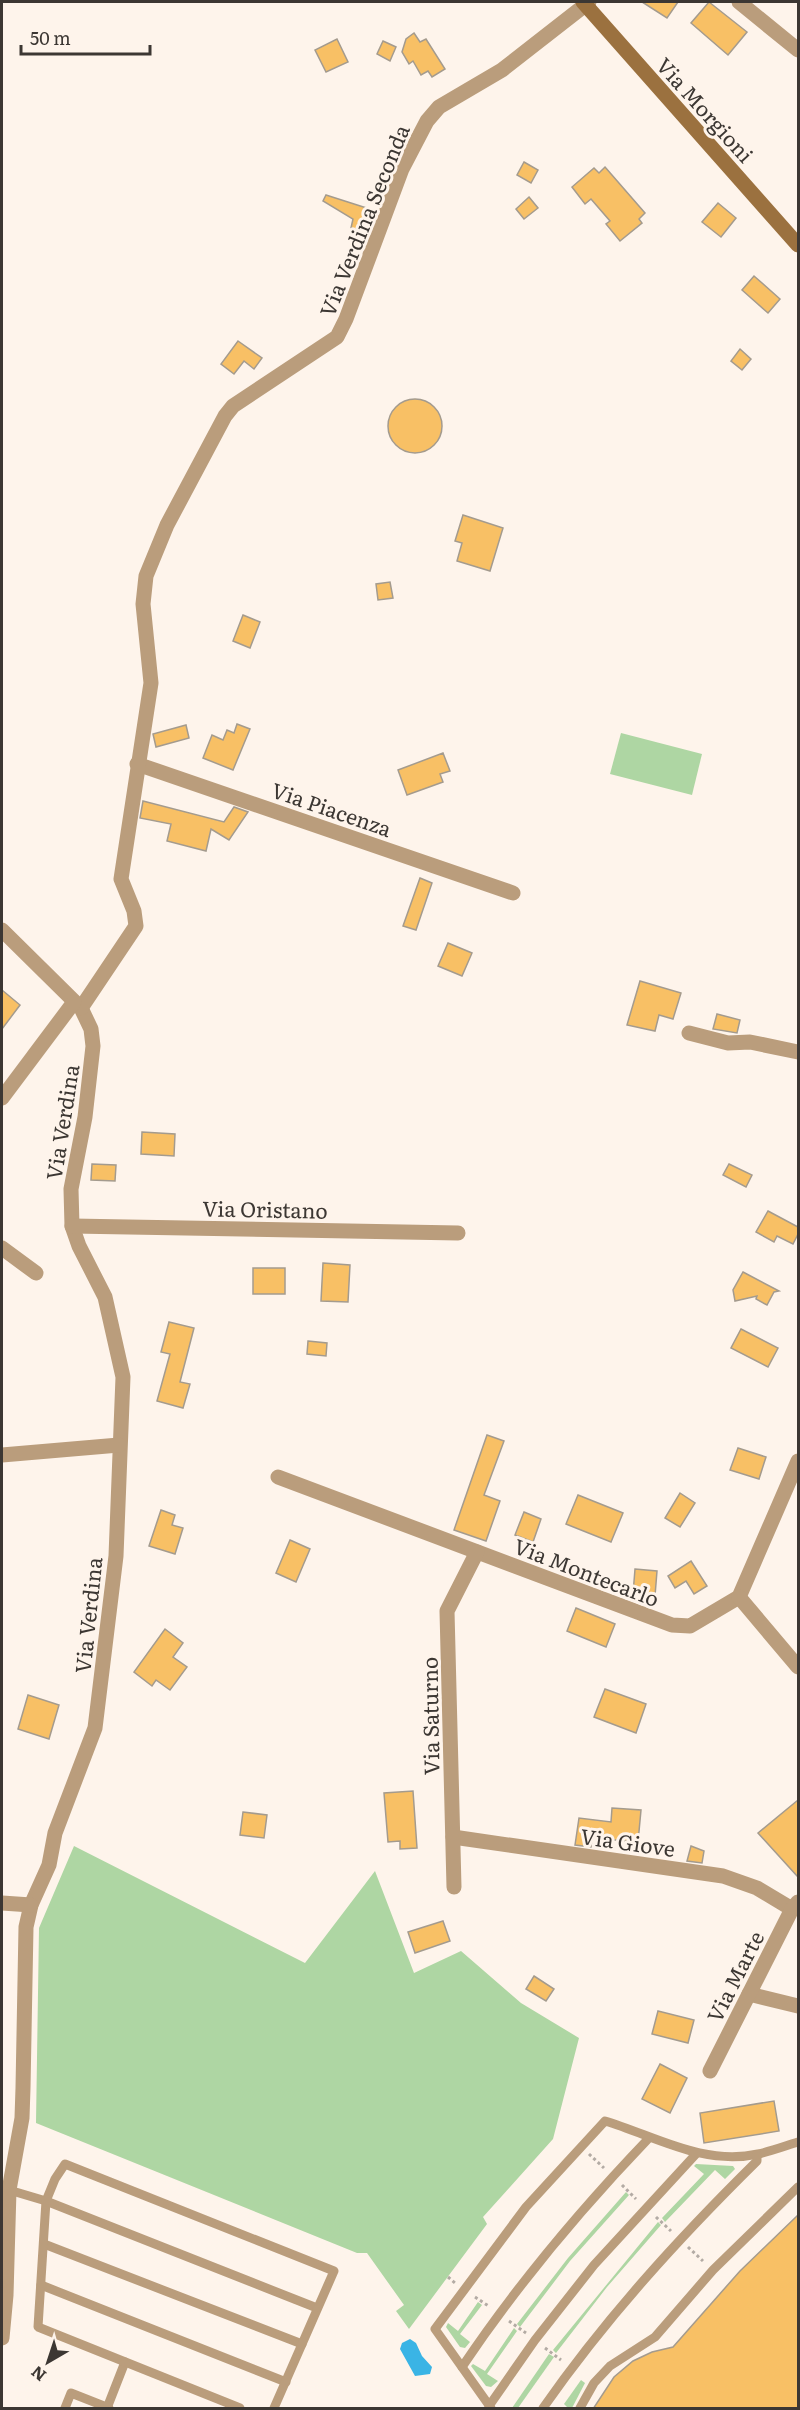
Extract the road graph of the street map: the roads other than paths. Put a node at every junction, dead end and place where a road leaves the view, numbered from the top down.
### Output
1 (739, 2) edge
2 (586, 3) edge
3 (798, 50) edge
4 (798, 245) edge
5 (137, 764) junction
6 (513, 893) dead end
7 (2, 930) edge
8 (78, 1005) junction
9 (689, 1033) dead end
10 (798, 1052) edge
11 (2, 1098) edge
12 (72, 1226) junction
13 (458, 1233) dead end
14 (2, 1248) edge
15 (36, 1273) dead end
16 (119, 1445) junction
17 (2, 1455) edge
18 (798, 1461) edge
19 (278, 1477) dead end
20 (477, 1552) junction
21 (739, 1597) junction
22 (798, 1667) edge
23 (453, 1837) junction
24 (454, 1887) dead end
25 (2, 1903) edge
26 (31, 1905) junction
27 (795, 1905) edge
28 (749, 1994) junction
29 (798, 2006) edge
30 (710, 2071) dead end
31 (649, 2138) junction
32 (798, 2142) edge
33 (696, 2154) junction
34 (757, 2155) junction
35 (798, 2187) edge
36 (5, 2190) edge
37 (46, 2201) junction
38 (44, 2244) junction
39 (41, 2284) junction
40 (317, 2308) junction
41 (2, 2338) edge
42 (302, 2344) junction
43 (125, 2362) junction
44 (462, 2367) junction
45 (286, 2382) junction
46 (490, 2407) edge
47 (108, 2408) edge
48 (65, 2409) edge
49 (240, 2409) edge
50 (274, 2409) edge
51 (543, 2409) edge
52 (580, 2409) edge

1 - 3 street
2 - 4 main road, Via Morgioni
2 - 5 street, Via Verdina Seconda
5 - 6 street, Via Piacenza
5 - 8 street, Via Verdina Seconda
7 - 8 street, Via Verdina
8 - 11 street
8 - 12 street, Via Verdina
9 - 10 street
12 - 13 street, Via Oristano
12 - 16 street, Via Verdina
14 - 15 street
16 - 17 street
16 - 26 street, Via Verdina
18 - 21 street
19 - 20 street, Via Montecarlo
20 - 21 street, Via Montecarlo
20 - 23 street, Via Saturno
21 - 22 street
23 - 24 street, Via Saturno
23 - 27 street, Via Giove
25 - 26 street
26 - 36 street, Via Verdina
27 - 28 street, Via Marte
28 - 29 street
28 - 30 street, Via Marte
31 - 33 lane
31 - 44 lane
31 - 44 lane
32 - 34 lane
33 - 34 lane
33 - 46 lane
34 - 51 lane
35 - 52 lane
36 - 37 lane
36 - 41 street, Via Verdina
37 - 38 lane
37 - 40 lane
37 - 40 lane
38 - 39 lane
38 - 42 lane
39 - 43 lane
39 - 45 lane
40 - 42 lane
42 - 45 lane
43 - 47 lane
43 - 49 lane
44 - 46 lane
45 - 50 lane
47 - 48 lane

